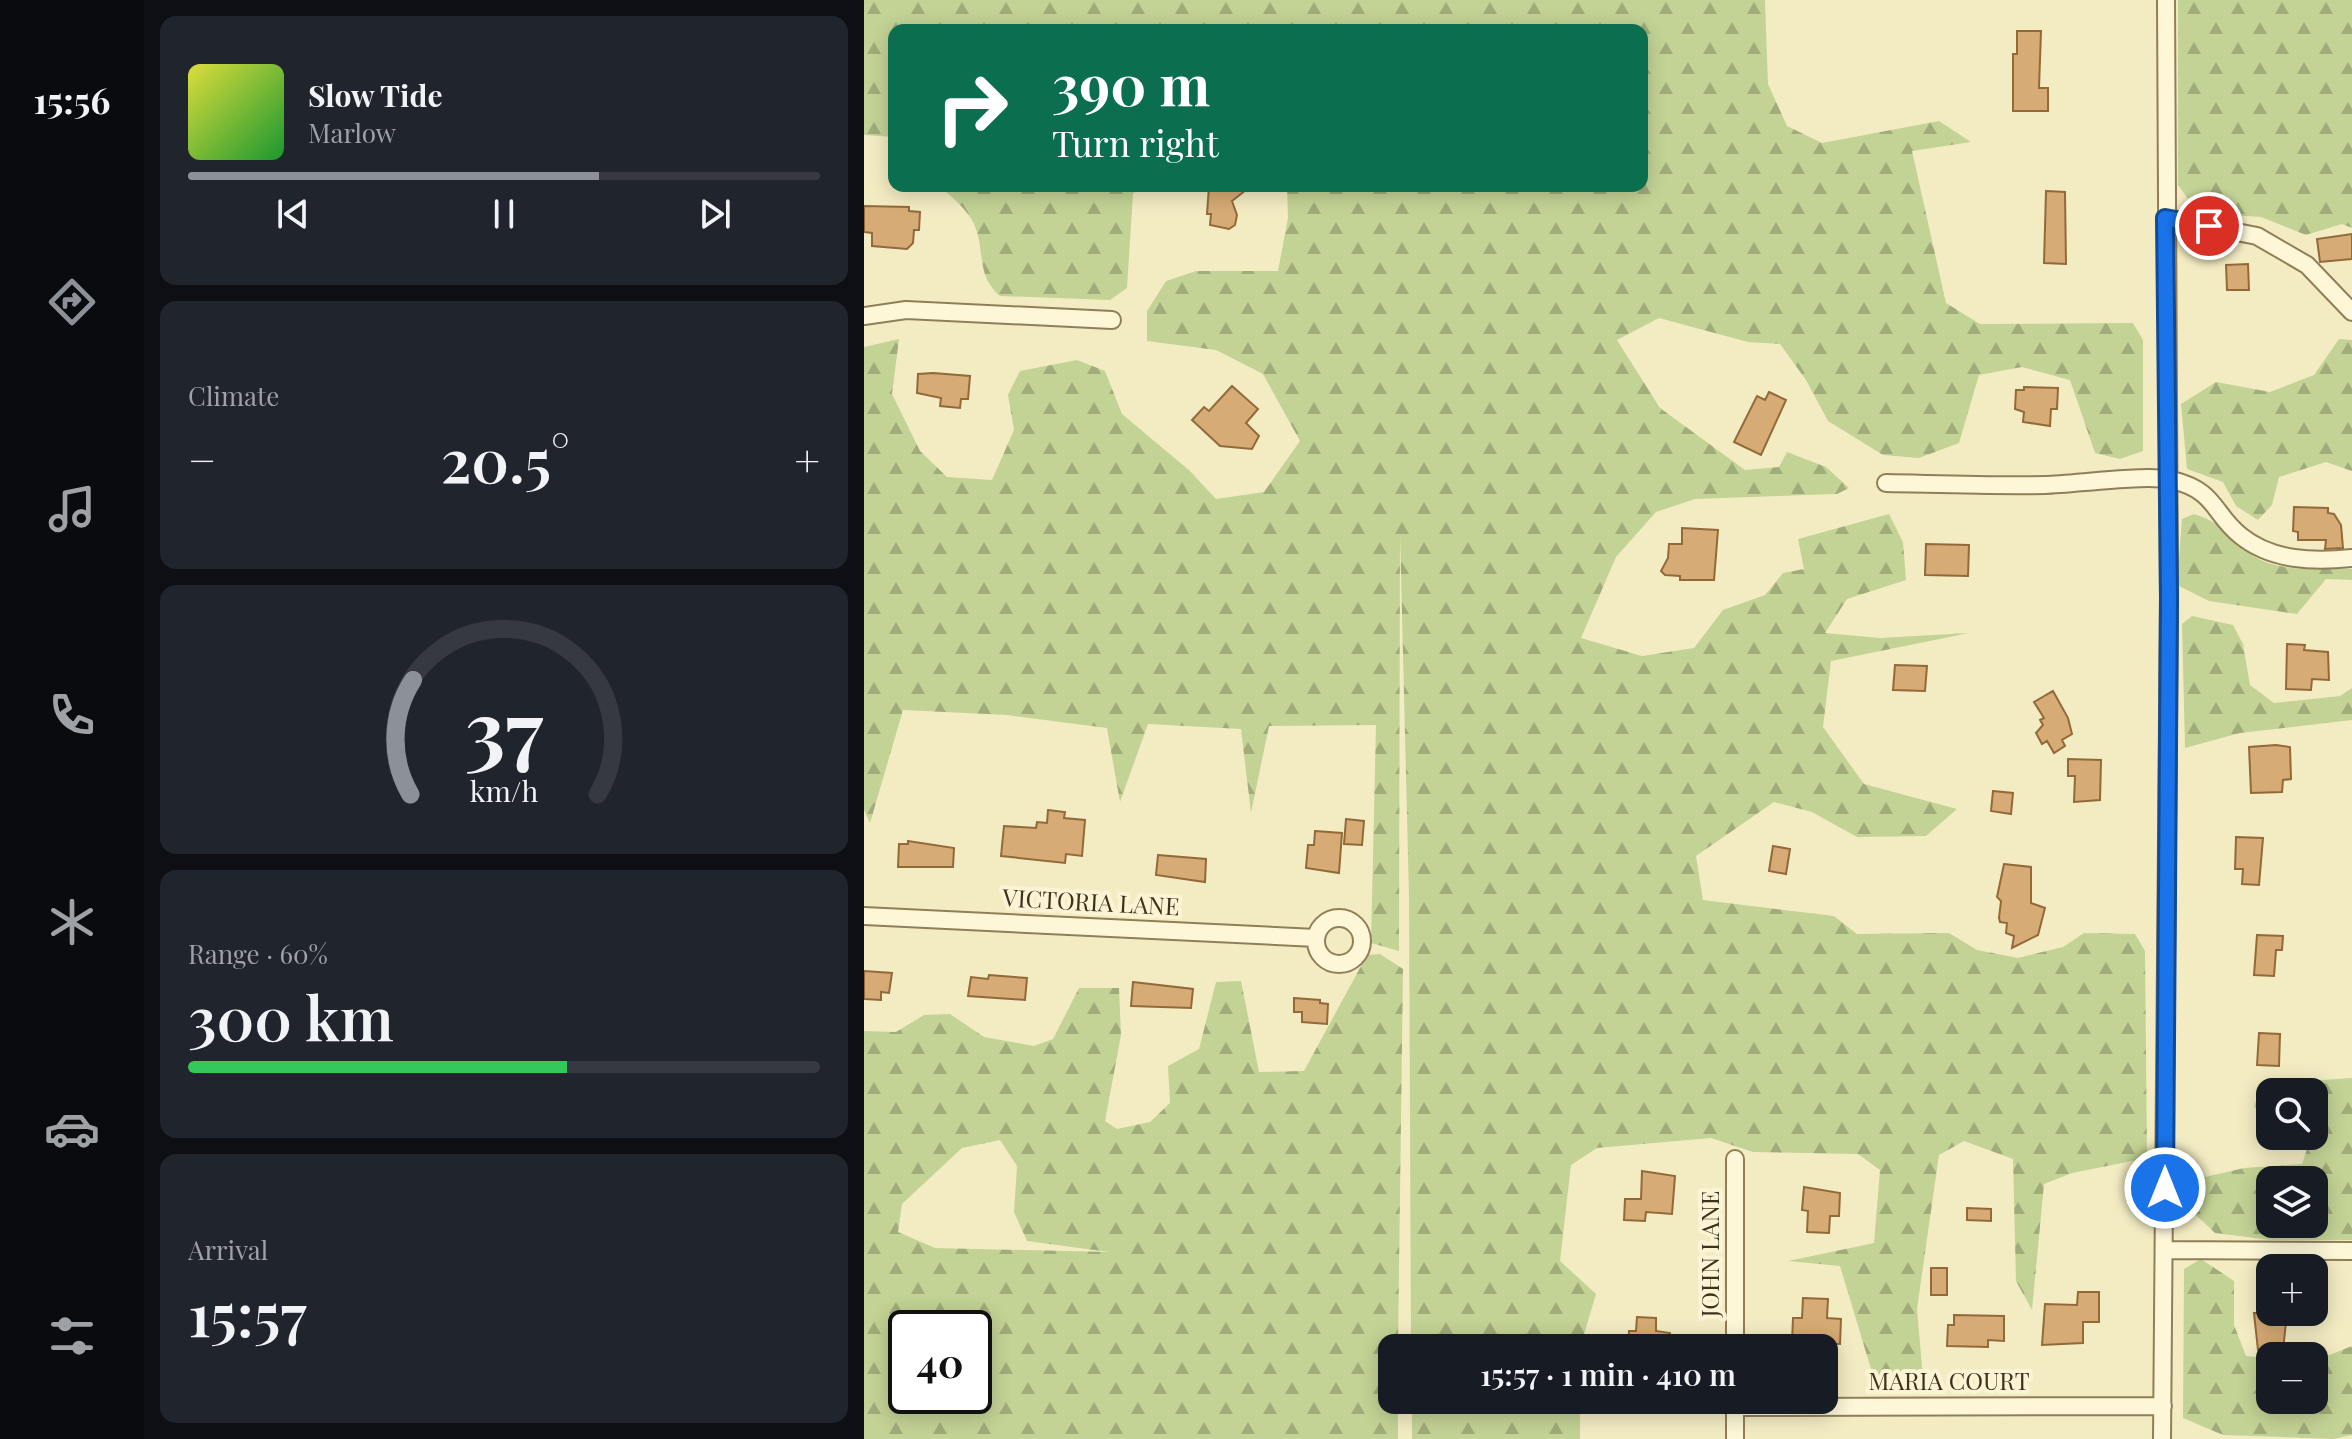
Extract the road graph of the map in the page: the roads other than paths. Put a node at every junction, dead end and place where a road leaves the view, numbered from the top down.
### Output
1 (2166, 0) edge
2 (2165, 218) junction
3 (2352, 312) edge
4 (864, 316) edge
5 (1112, 320) dead end
6 (2169, 479) junction
7 (1886, 483) dead end
8 (2352, 558) edge
9 (864, 916) edge
10 (1316, 938) dead end
11 (1735, 1159) dead end
12 (2164, 1250) junction
13 (2352, 1251) edge
14 (1735, 1334) edge
15 (1838, 1404) edge
16 (2163, 1406) junction
17 (1735, 1414) edge
18 (1735, 1439) edge
19 (2162, 1439) edge

1 - 2 street
2 - 3 street
2 - 6 street
4 - 5 street
6 - 7 street
6 - 8 street
6 - 12 street
9 - 10 street, VICTORIA LANE
11 - 14 street, JOHN LANE
12 - 13 street
12 - 16 street
15 - 16 street, MARIA COURT
16 - 19 street
17 - 18 street

